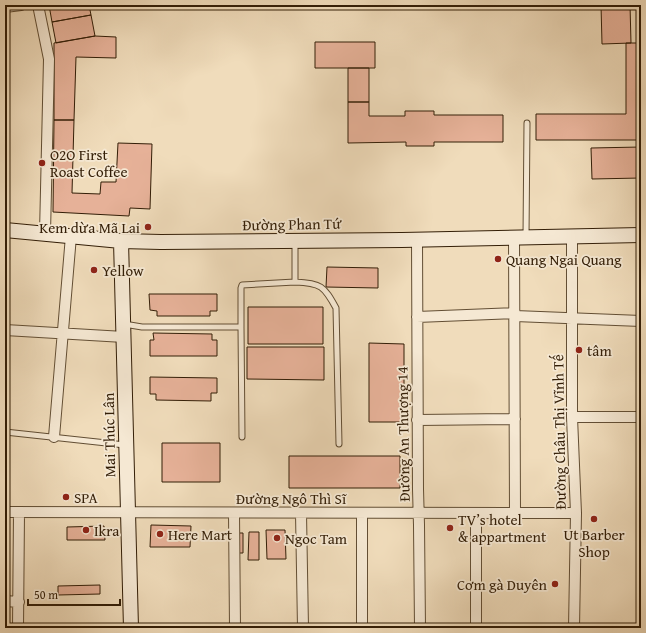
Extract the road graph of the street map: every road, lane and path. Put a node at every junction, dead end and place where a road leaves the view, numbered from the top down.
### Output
1 (21, 5) edge
2 (38, 5) edge
3 (5, 7) edge
4 (526, 123) dead end
5 (5, 231) edge
6 (45, 233) junction
7 (641, 235) edge
8 (71, 236) junction
9 (572, 236) junction
10 (520, 237) junction
11 (416, 239) junction
12 (121, 241) junction
13 (295, 241) junction
14 (295, 282) junction
15 (515, 315) junction
16 (417, 317) junction
17 (572, 319) junction
18 (641, 321) edge
19 (241, 327) junction
20 (5, 330) edge
21 (124, 330) junction
22 (62, 333) junction
23 (572, 417) junction
24 (641, 417) edge
25 (515, 418) junction
26 (417, 420) junction
27 (5, 432) edge
28 (54, 437) junction
29 (242, 437) dead end
30 (339, 444) dead end
31 (126, 445) junction
32 (5, 512) edge
33 (19, 512) junction
34 (128, 512) junction
35 (234, 513) junction
36 (301, 513) junction
37 (362, 513) junction
38 (419, 513) junction
39 (476, 513) junction
40 (515, 513) junction
41 (576, 513) junction
42 (5, 601) edge
43 (19, 602) junction
44 (18, 628) edge
45 (131, 628) edge
46 (236, 628) edge
47 (303, 628) edge
48 (362, 628) edge
49 (420, 628) edge
50 (476, 628) edge
51 (574, 628) edge

1 - 3 street
2 - 6 street
4 - 10 lane
5 - 6 street, Đường Phan Tứ
6 - 8 street, Đường Phan Tứ
7 - 9 street, Đường Phan Tứ
8 - 12 street, Đường Phan Tứ
8 - 22 street
9 - 10 street, Đường Phan Tứ
9 - 17 street, Đường Châu Thị Vĩnh Tế
10 - 11 street, Đường Phan Tứ
10 - 15 street
11 - 13 street, Đường Phan Tứ
11 - 16 street, Đường An Thượng 14
12 - 13 street, Đường Phan Tứ
12 - 21 street, Mai Thúc Lân
13 - 14 lane
14 - 19 lane
14 - 30 lane
15 - 16 street
15 - 17 street
15 - 25 street
16 - 26 street, Đường An Thượng 14
17 - 18 street
17 - 23 street, Đường Châu Thị Vĩnh Tế
19 - 21 lane
19 - 29 lane
20 - 22 street
21 - 22 street
21 - 31 street, Mai Thúc Lân
22 - 28 street
23 - 24 street
23 - 41 street, Đường Châu Thị Vĩnh Tế
25 - 26 street
25 - 40 street
26 - 38 street, Đường An Thượng 14
27 - 28 lane
28 - 31 lane
31 - 34 street, Mai Thúc Lân
32 - 33 street, Đường Ngô Thì Sĩ
33 - 34 street, Đường Ngô Thì Sĩ
33 - 43 street
34 - 35 street, Đường Ngô Thì Sĩ
34 - 45 street, Mai Thúc Lân
35 - 36 street, Đường Ngô Thì Sĩ
35 - 46 street
36 - 37 street, Đường Ngô Thì Sĩ
36 - 47 street
37 - 38 street, Đường Ngô Thì Sĩ
37 - 48 street
38 - 39 street, Đường Ngô Thì Sĩ
38 - 49 street, Đường An Thượng 14
39 - 40 street, Đường Ngô Thì Sĩ
39 - 50 street
40 - 41 street, Đường Ngô Thì Sĩ
41 - 51 street, Đường Châu Thị Vĩnh Tế
42 - 43 street
43 - 44 street

